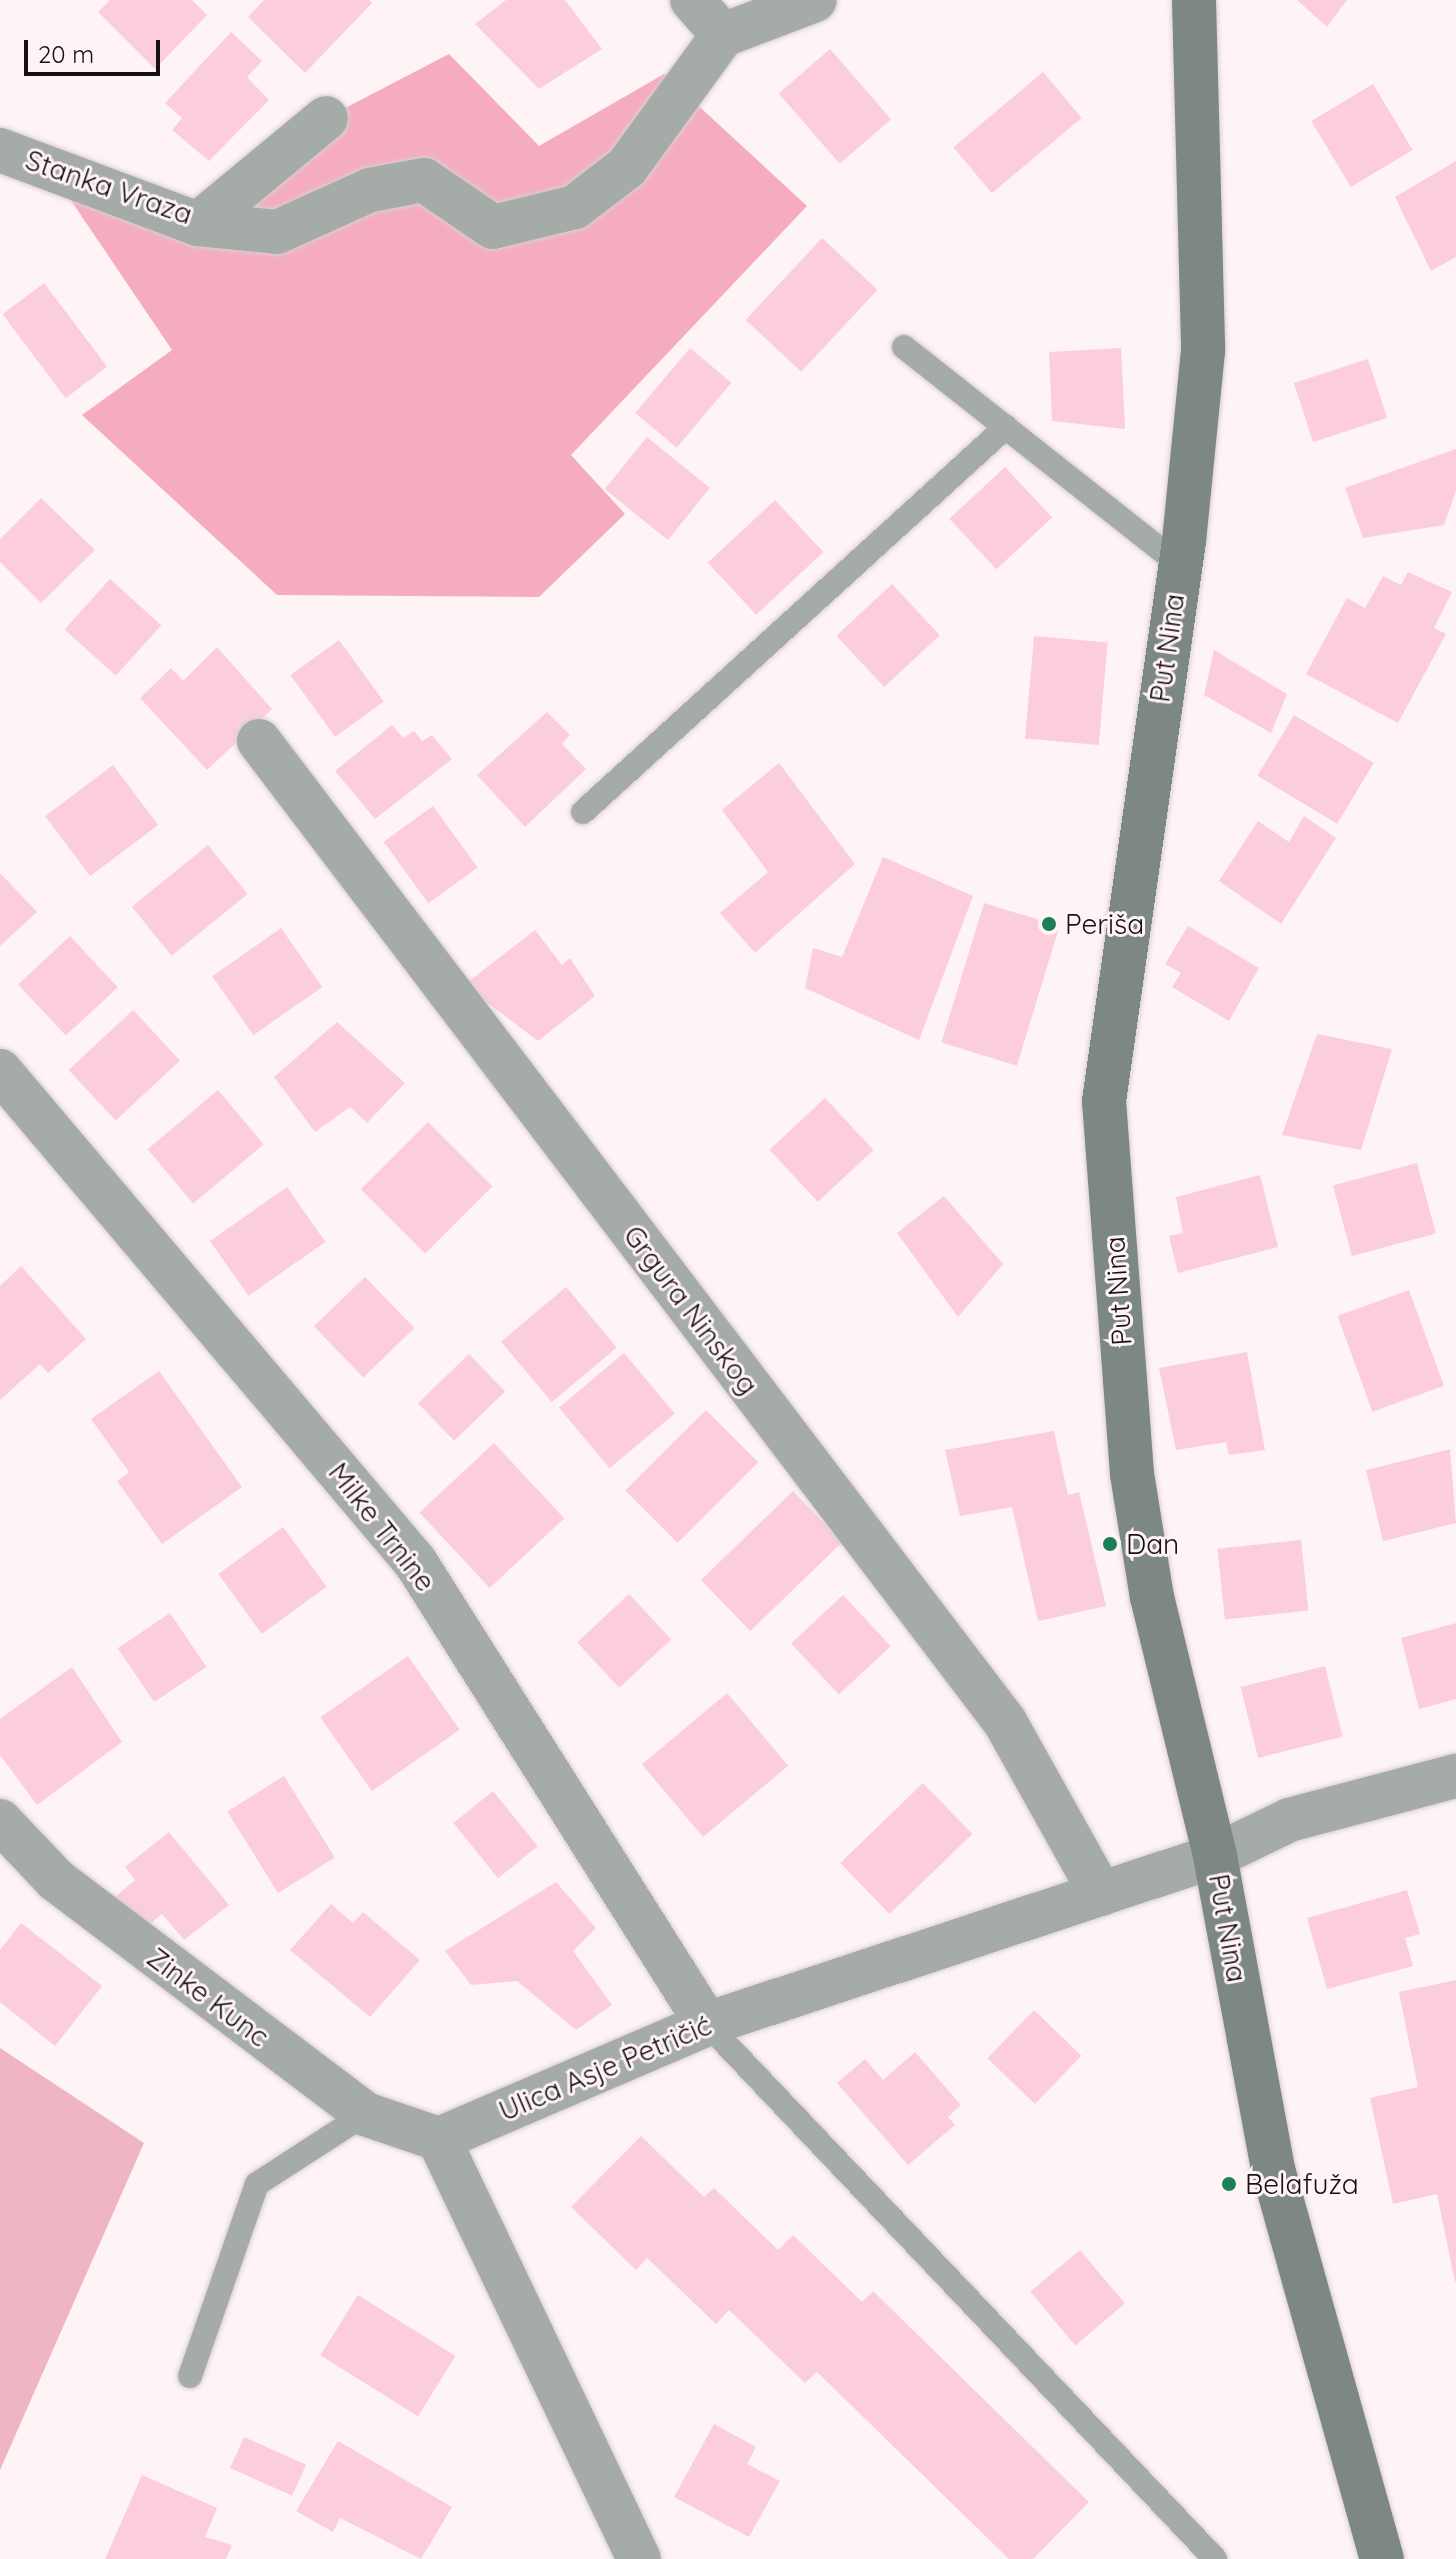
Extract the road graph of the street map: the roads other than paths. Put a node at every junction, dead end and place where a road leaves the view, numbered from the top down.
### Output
1 (692, 0) edge
2 (815, 0) edge
3 (1194, 0) edge
4 (723, 35) junction
5 (326, 118) dead end
6 (0, 150) edge
7 (198, 224) junction
8 (904, 347) dead end
9 (1006, 427) junction
10 (1179, 564) junction
11 (259, 741) dead end
12 (583, 812) dead end
13 (0, 1071) edge
14 (1456, 1776) edge
15 (0, 1821) edge
16 (1215, 1856) junction
17 (1101, 1894) junction
18 (707, 2024) junction
19 (365, 2114) junction
20 (439, 2139) junction
21 (190, 2376) dead end
22 (639, 2559) edge
23 (1215, 2559) edge
24 (1382, 2559) edge

1 - 4 street
2 - 4 street
3 - 10 main road, Put Nina
4 - 7 street
5 - 7 street, Stanka Vraza
6 - 7 street, Stanka Vraza
8 - 9 lane
9 - 10 lane
9 - 12 lane
10 - 16 main road, Put Nina
11 - 17 street, Grgura Ninskog
13 - 18 street, Milke Trnine
14 - 16 street, Ulica Asje Petričić
15 - 19 street, Zinke Kunc
16 - 17 street, Ulica Asje Petričić
16 - 24 main road, Put Nina
17 - 18 street, Ulica Asje Petričić
18 - 20 street, Ulica Asje Petričić
18 - 23 lane
19 - 20 street, Zinke Kunc
19 - 21 lane
20 - 22 street

